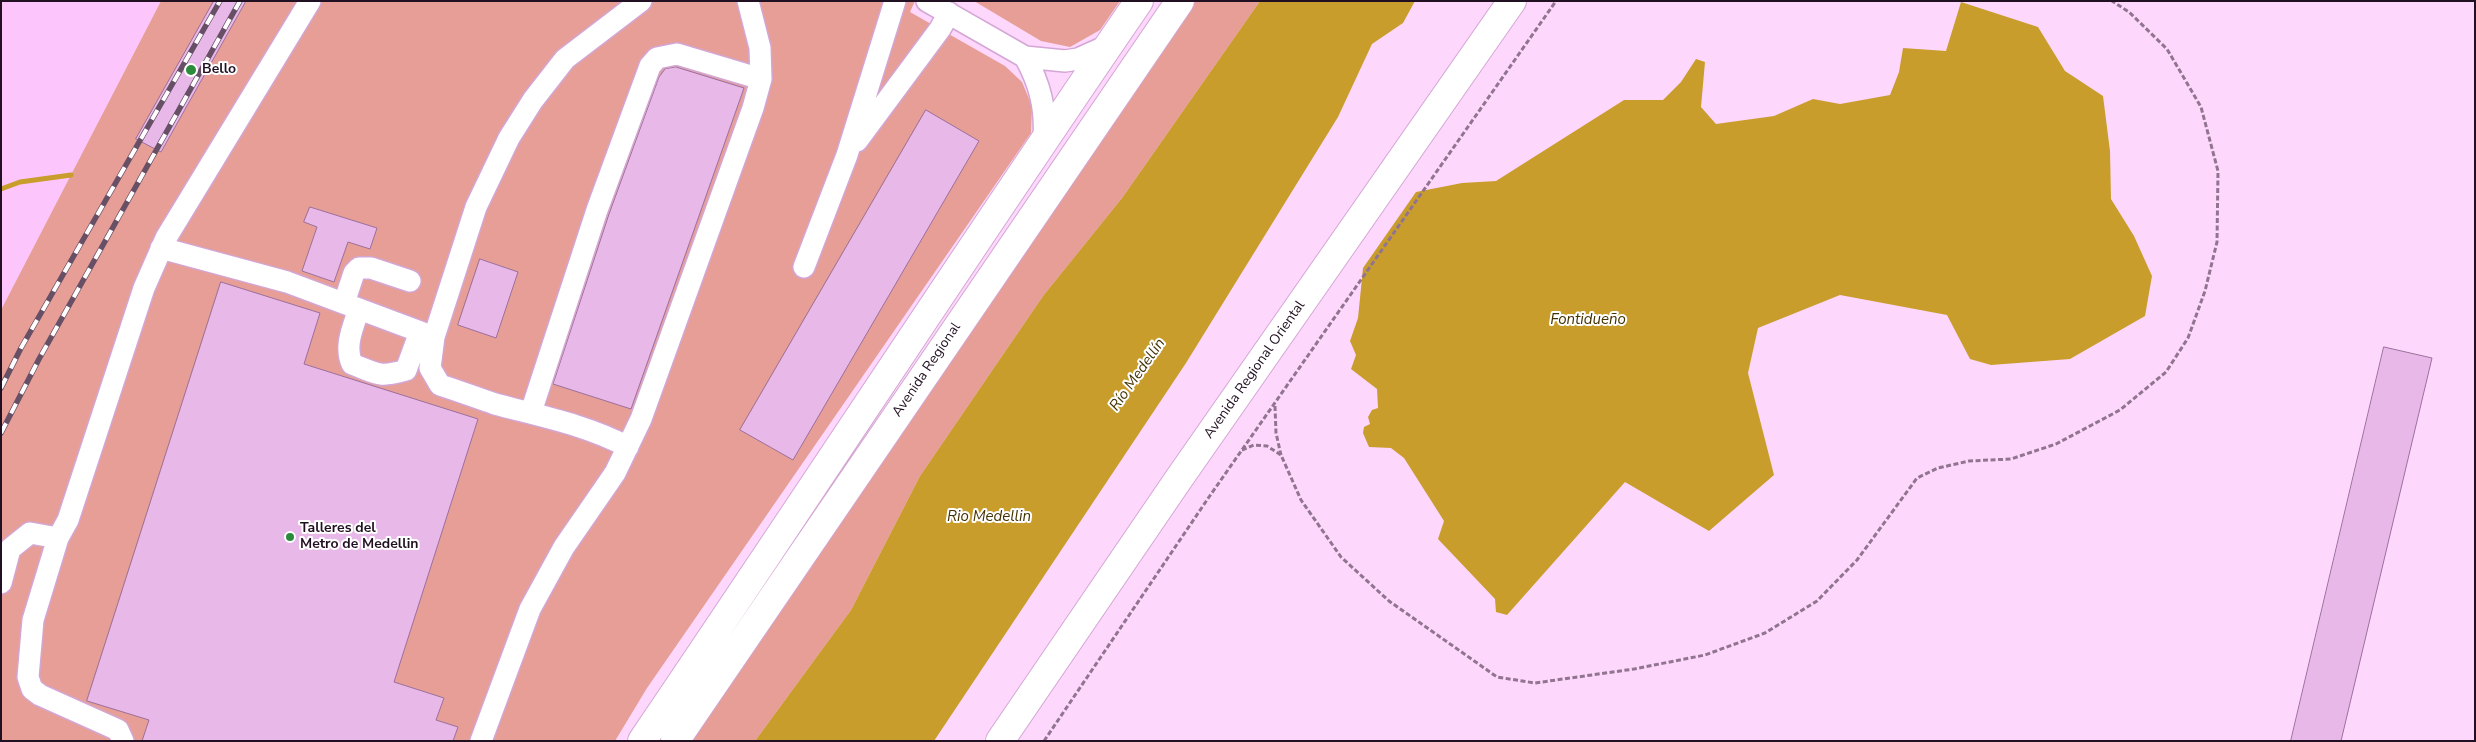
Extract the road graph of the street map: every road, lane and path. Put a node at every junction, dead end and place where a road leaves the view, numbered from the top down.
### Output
1 (310, 1) edge
2 (641, 1) edge
3 (748, 1) edge
4 (895, 1) edge
5 (927, 1) edge
6 (1139, 1) edge
7 (1180, 1) edge
8 (1512, 1) edge
9 (1556, 1) edge
10 (2112, 1) edge
11 (949, 14) junction
12 (1109, 45) junction
13 (1025, 57) junction
14 (761, 79) junction
15 (1044, 140) junction
16 (847, 155) junction
17 (161, 248) junction
18 (804, 267) dead end
19 (410, 281) dead end
20 (351, 306) junction
21 (427, 335) junction
22 (1275, 405) junction
23 (531, 412) junction
24 (628, 447) junction
25 (1242, 450) junction
26 (1281, 455) junction
27 (58, 538) junction
28 (1, 583) edge
29 (123, 741) edge
30 (481, 741) edge
31 (642, 741) edge
32 (675, 741) edge
33 (1000, 741) edge
34 (1044, 741) edge

1 - 17 lane
2 - 21 lane
3 - 14 lane
4 - 16 lane
5 - 11 lane
6 - 12 main road
7 - 32 main road, Avenida Regional
8 - 33 main road, Avenida Regional Oriental
9 - 22 path
10 - 26 path
11 - 13 lane
11 - 16 lane
12 - 13 lane
12 - 15 main road
13 - 15 lane
14 - 23 lane
14 - 24 lane
15 - 31 main road
16 - 18 lane
17 - 20 lane
17 - 27 lane
19 - 20 lane
20 - 21 lane
20 - 21 lane
21 - 23 lane
22 - 25 path
22 - 26 path
23 - 24 lane
24 - 30 lane
25 - 26 path
25 - 34 path
27 - 28 lane
27 - 29 lane

